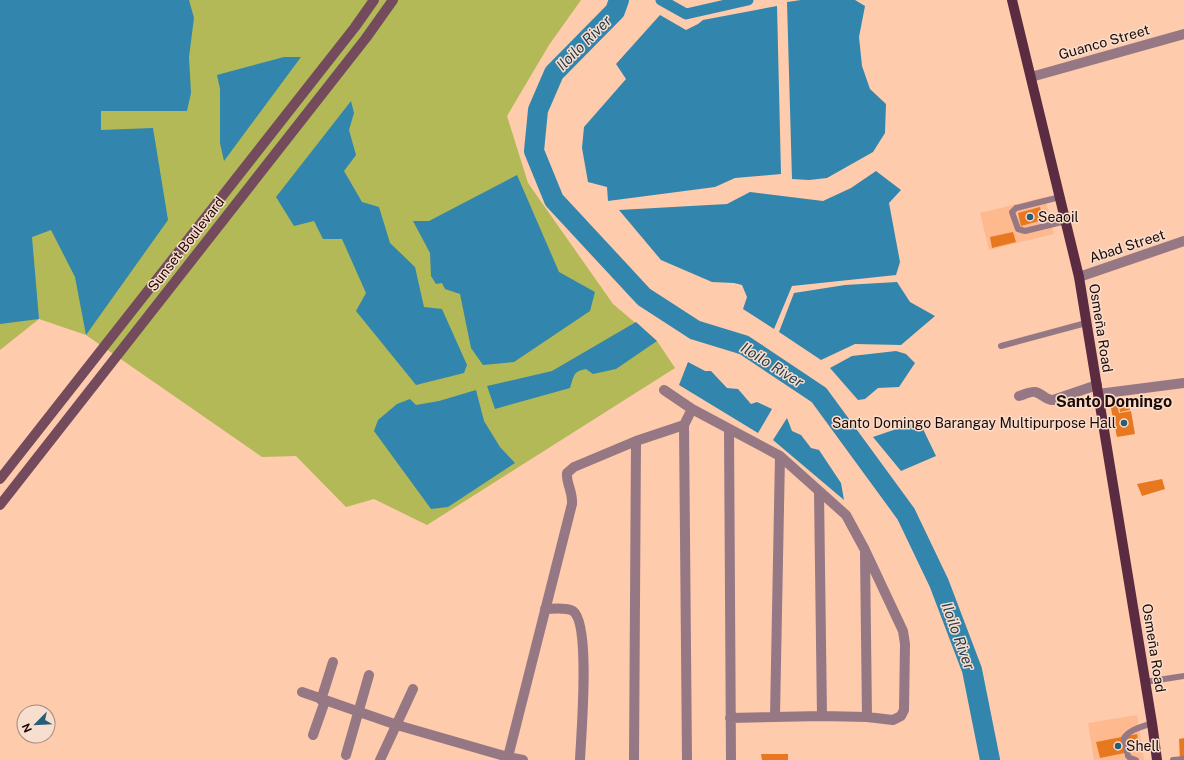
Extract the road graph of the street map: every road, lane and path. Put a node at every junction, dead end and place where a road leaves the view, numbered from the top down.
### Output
1 (374, 0) edge
2 (393, 0) edge
3 (1012, 0) edge
4 (1184, 34) edge
5 (329, 60) junction
6 (342, 69) junction
7 (1031, 76) junction
8 (1060, 197) junction
9 (1066, 221) junction
10 (1184, 241) edge
11 (1079, 276) junction
12 (1086, 323) junction
13 (1001, 346) dead end
14 (1184, 383) edge
15 (1097, 389) junction
16 (664, 390) dead end
17 (1019, 396) dead end
18 (692, 409) junction
19 (684, 424) junction
20 (729, 429) junction
21 (636, 442) junction
22 (780, 456) junction
23 (0, 479) edge
24 (819, 492) junction
25 (0, 505) edge
26 (865, 550) junction
27 (545, 609) junction
28 (333, 662) dead end
29 (369, 675) dead end
30 (1184, 676) edge
31 (1145, 682) junction
32 (413, 689) dead end
33 (302, 692) dead end
34 (323, 700) junction
35 (358, 712) junction
36 (775, 716) junction
37 (822, 716) junction
38 (867, 717) junction
39 (730, 718) junction
40 (1152, 723) junction
41 (397, 725) junction
42 (313, 735) dead end
43 (346, 755) dead end
44 (488, 756) edge
45 (508, 757) junction
46 (1184, 759) edge
47 (380, 760) edge
48 (523, 760) edge
49 (580, 760) edge
50 (634, 760) edge
51 (687, 760) edge
52 (731, 760) edge
53 (1136, 760) edge
54 (1157, 760) edge
55 (1173, 760) edge

1 - 5 main road, Sunset Boulevard
2 - 6 main road, Sunset Boulevard
3 - 7 main road, Osmeña Road
4 - 7 street, Guanco Street
5 - 6 main road
5 - 23 main road, Sunset Boulevard
6 - 25 main road, Sunset Boulevard
7 - 8 main road, Osmeña Road
8 - 9 main road, Osmeña Road
8 - 9 lane
9 - 11 main road, Osmeña Road
10 - 11 street, Abad Street
11 - 12 main road, Osmeña Road
12 - 13 lane
12 - 15 main road, Osmeña Road
14 - 15 street
15 - 17 street
15 - 31 main road, Osmeña Road
16 - 18 street
18 - 19 street
18 - 20 street
19 - 21 street
19 - 51 street
20 - 22 street
20 - 39 street
21 - 27 street
21 - 50 street
22 - 24 street
22 - 36 street
24 - 26 street
24 - 37 street
26 - 38 street
26 - 38 street
27 - 45 street
27 - 49 street
28 - 34 street
29 - 35 street
30 - 31 lane
31 - 40 main road, Osmeña Road
32 - 41 street
33 - 34 street
34 - 35 street
34 - 42 street
35 - 41 street
35 - 43 street
36 - 37 street
36 - 39 street
37 - 38 street
39 - 52 street
40 - 53 lane
40 - 54 main road, Osmeña Road
41 - 44 street
41 - 47 street
44 - 45 street
45 - 48 street
46 - 55 lane

